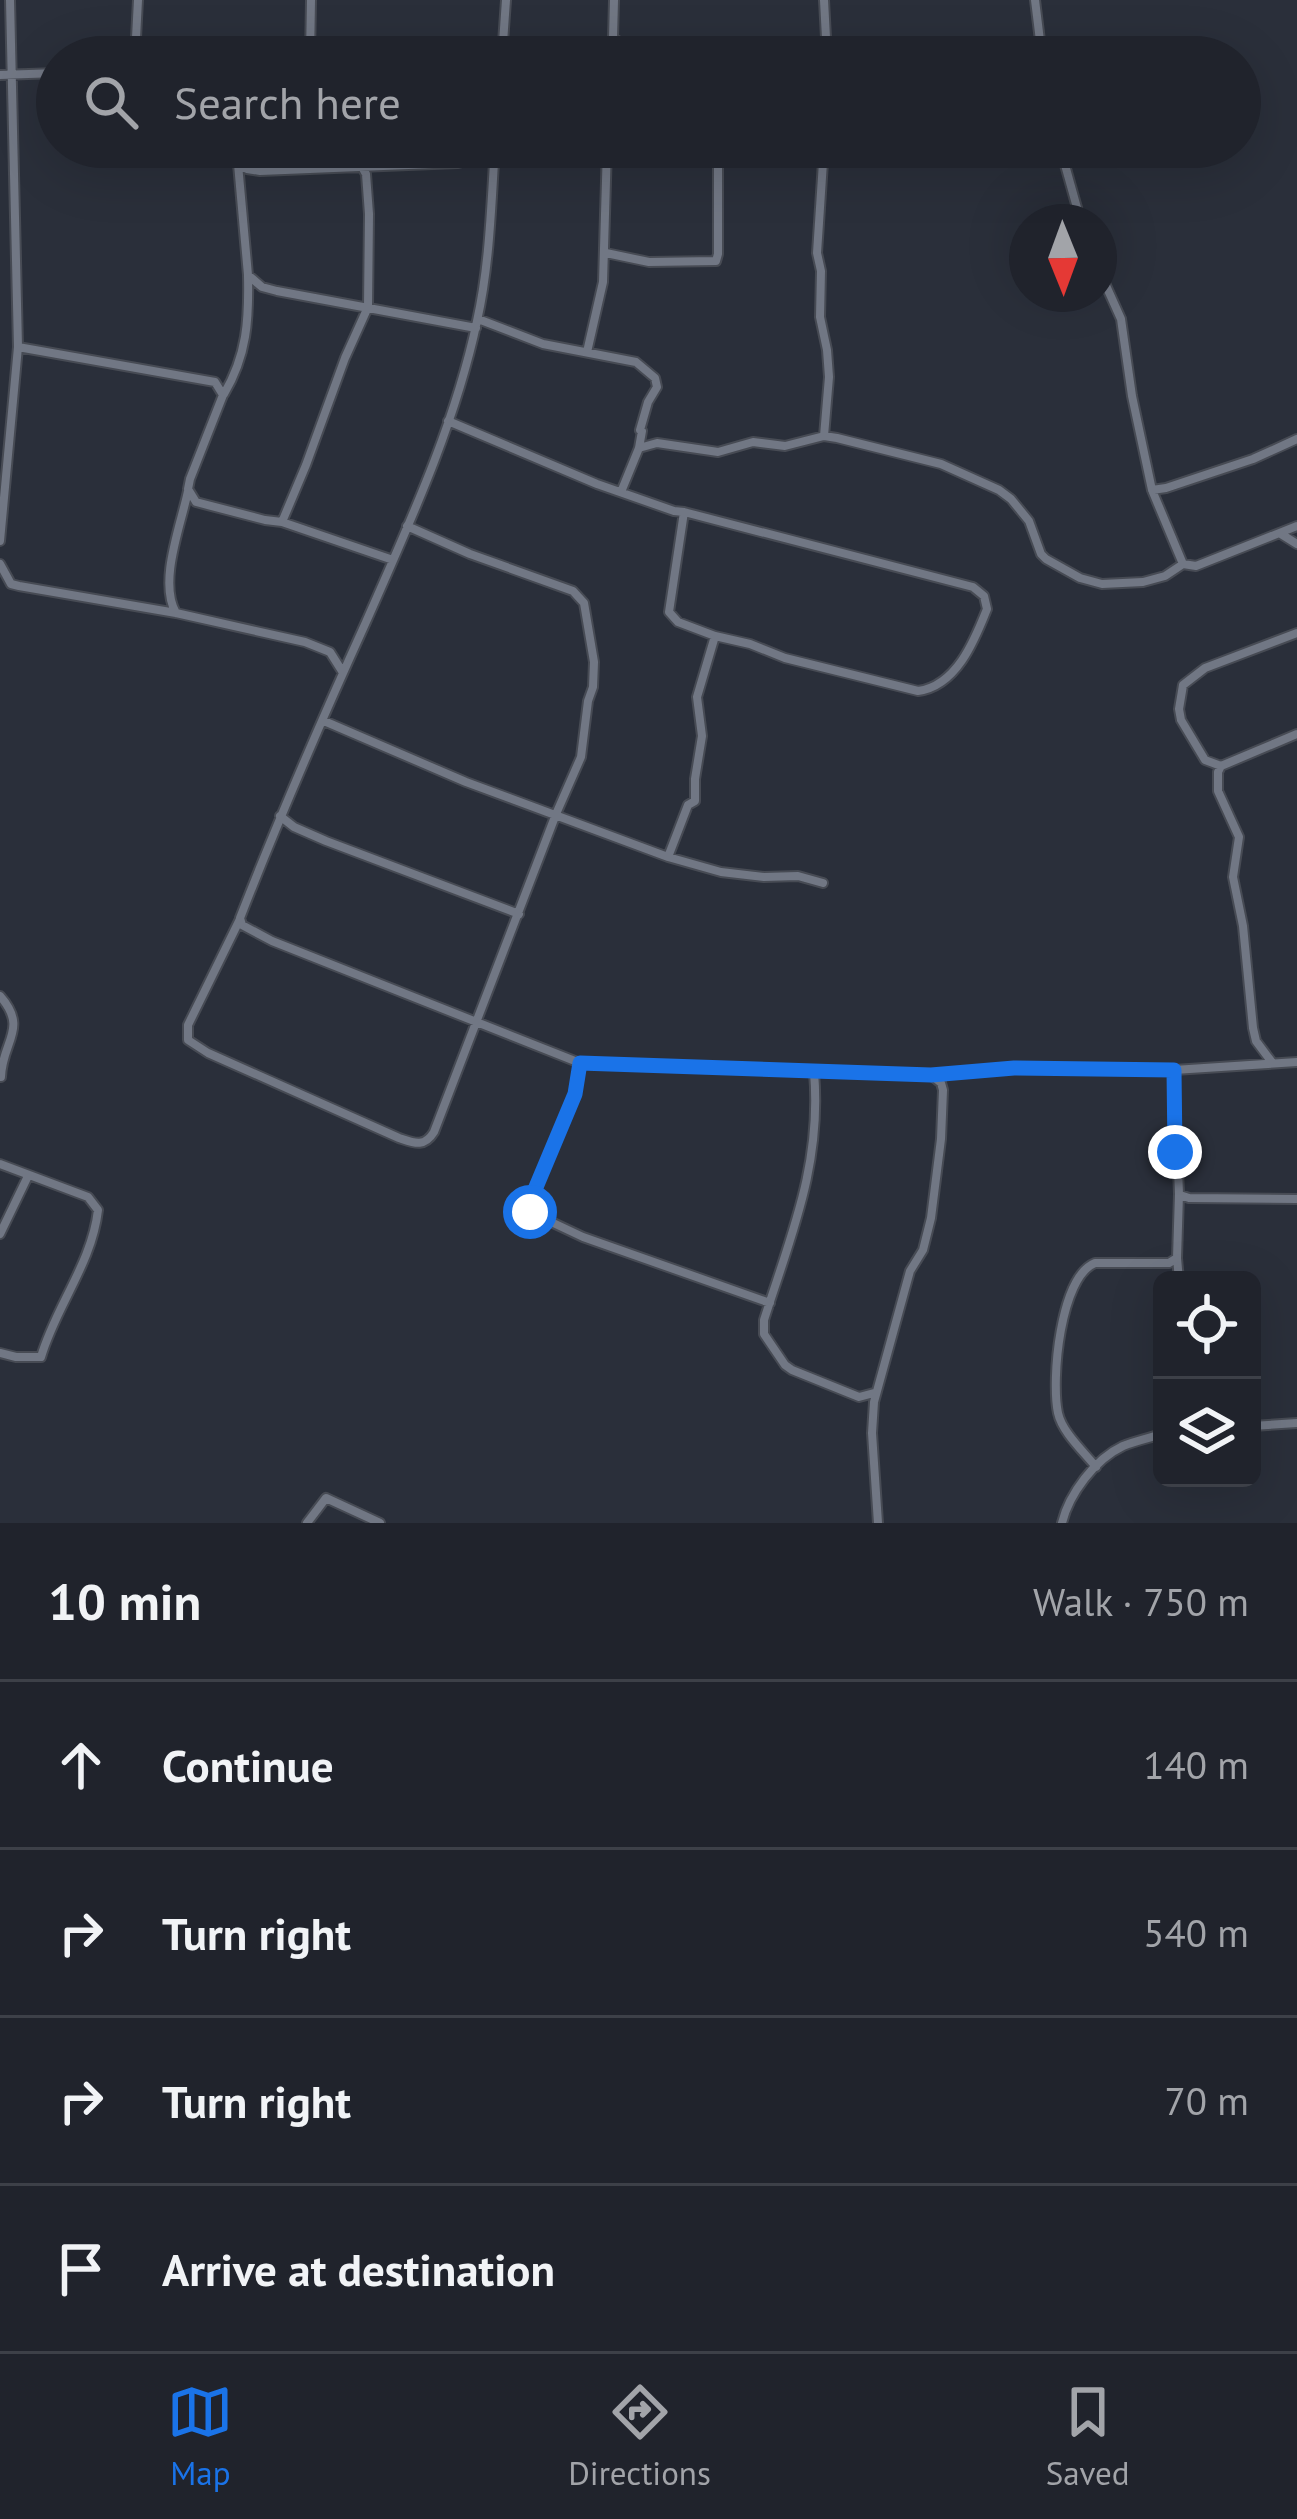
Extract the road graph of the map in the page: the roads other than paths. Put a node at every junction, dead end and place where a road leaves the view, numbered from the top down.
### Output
1 (10, 0) edge
2 (138, 0) edge
3 (311, 0) edge
4 (506, 0) edge
5 (614, 0) edge
6 (824, 0) edge
7 (1035, 0) edge
8 (136, 36) edge
9 (310, 36) edge
10 (503, 36) edge
11 (613, 36) edge
12 (826, 36) edge
13 (1039, 36) edge
14 (36, 74) edge
15 (0, 75) edge
16 (12, 75) junction
17 (238, 168) edge
18 (245, 168) edge
19 (382, 168) edge
20 (494, 168) edge
21 (603, 168) edge
22 (718, 168) edge
23 (823, 168) edge
24 (1066, 168) edge
25 (367, 169) junction
26 (1076, 204) edge
27 (606, 253) junction
28 (248, 275) junction
29 (368, 307) junction
30 (1117, 310) edge
31 (477, 324) junction
32 (18, 347) junction
33 (587, 352) junction
34 (233, 379) junction
35 (215, 382) junction
36 (13, 384) junction
37 (2, 392) edge
38 (223, 395) junction
39 (448, 422) junction
40 (824, 436) junction
41 (1297, 439) edge
42 (639, 448) junction
43 (188, 489) junction
44 (1152, 490) junction
45 (621, 492) junction
46 (196, 502) junction
47 (184, 507) junction
48 (684, 512) junction
49 (282, 522) junction
50 (407, 526) junction
51 (1297, 526) edge
52 (1280, 534) junction
53 (0, 541) edge
54 (1297, 544) edge
55 (393, 560) junction
56 (0, 564) edge
57 (1183, 564) junction
58 (169, 596) junction
59 (157, 610) junction
60 (176, 613) junction
61 (1297, 633) edge
62 (715, 636) junction
63 (353, 649) junction
64 (331, 652) junction
65 (343, 673) junction
66 (324, 721) junction
67 (1297, 734) edge
68 (1221, 766) junction
69 (556, 814) junction
70 (280, 816) junction
71 (668, 856) junction
72 (823, 883) dead end
73 (519, 914) junction
74 (240, 918) junction
75 (0, 996) edge
76 (478, 1022) junction
77 (1273, 1062) junction
78 (1297, 1062) edge
79 (580, 1063) junction
80 (1174, 1070) junction
81 (814, 1072) junction
82 (931, 1075) junction
83 (1, 1078) edge
84 (0, 1164) edge
85 (28, 1176) junction
86 (1178, 1194) junction
87 (1297, 1199) edge
88 (0, 1234) edge
89 (1178, 1258) junction
90 (1179, 1271) edge
91 (770, 1303) junction
92 (0, 1353) edge
93 (876, 1392) junction
94 (1297, 1423) edge
95 (1261, 1425) edge
96 (1153, 1437) edge
97 (1096, 1467) junction
98 (307, 1523) edge
99 (380, 1523) edge
100 (878, 1523) edge
101 (1062, 1523) edge

1 - 16 street
2 - 8 street
3 - 9 street
4 - 10 street
5 - 11 street
6 - 12 street
7 - 13 street
14 - 16 street
15 - 16 street
16 - 32 street
17 - 28 street
18 - 25 street
19 - 25 street
20 - 31 street
21 - 27 street
22 - 27 street
23 - 40 street
24 - 26 street
25 - 29 street
27 - 33 street
28 - 29 street
28 - 34 street
29 - 31 street
29 - 49 street
30 - 44 street
31 - 33 street
31 - 39 street
32 - 35 street
32 - 36 street
33 - 42 street
34 - 35 street
34 - 38 street
35 - 38 street
36 - 37 street
36 - 53 street
38 - 43 street
39 - 45 street
39 - 50 street
40 - 42 street
40 - 57 street
41 - 44 street
42 - 45 street
43 - 46 street
43 - 47 street
44 - 57 street
45 - 48 street
46 - 47 street
46 - 49 street
47 - 58 street
48 - 62 street
48 - 62 street
49 - 55 street
50 - 55 street
50 - 69 street
51 - 52 street
52 - 54 street
52 - 57 street
55 - 63 street
56 - 59 street
58 - 59 street
58 - 60 street
59 - 60 street
60 - 64 street
61 - 68 street
62 - 71 street
63 - 64 street
63 - 65 street
64 - 65 street
65 - 66 street
66 - 69 street
66 - 70 street
67 - 68 street
68 - 77 street
69 - 71 street
69 - 73 street
70 - 73 street
70 - 74 street
71 - 72 street
73 - 76 street
74 - 76 street
74 - 76 street
75 - 83 street
76 - 79 street
77 - 78 street
77 - 80 street
79 - 81 street
79 - 91 street
80 - 82 street
80 - 86 street
81 - 82 street
81 - 91 street
82 - 93 street
84 - 85 street
85 - 88 street
85 - 92 street
86 - 87 street
86 - 89 street
89 - 90 street
89 - 97 street
91 - 93 street
93 - 100 street
94 - 95 street
96 - 97 street
97 - 101 street
98 - 99 street

